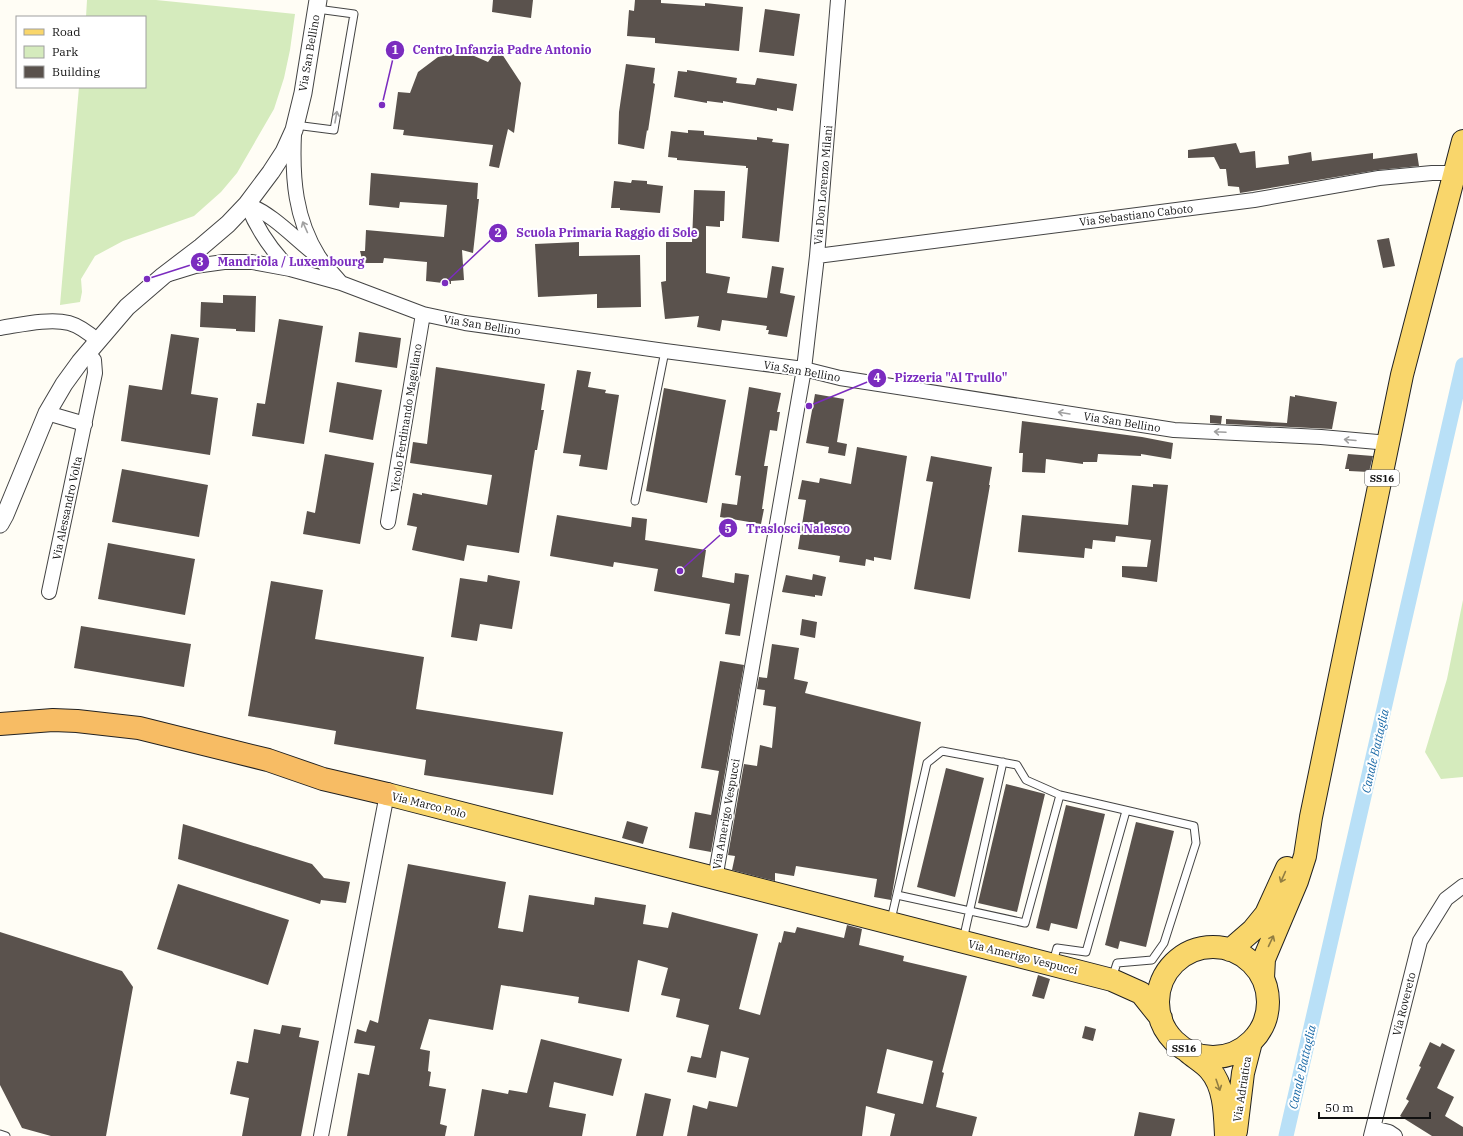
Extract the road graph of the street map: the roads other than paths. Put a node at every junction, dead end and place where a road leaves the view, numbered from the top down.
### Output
1 (838, 0) edge
2 (318, 5) edge
3 (294, 127) junction
4 (1463, 141) edge
5 (1455, 175) junction
6 (247, 204) junction
7 (817, 256) junction
8 (320, 257) junction
9 (290, 269) junction
10 (163, 276) junction
11 (341, 283) junction
12 (423, 314) junction
13 (0, 328) edge
14 (93, 347) junction
15 (665, 351) junction
16 (804, 369) junction
17 (47, 413) junction
18 (85, 424) junction
19 (1389, 443) junction
20 (635, 502) dead end
21 (388, 522) dead end
22 (0, 524) edge
23 (49, 592) dead end
24 (0, 724) edge
25 (0, 735) edge
26 (1003, 762) junction
27 (323, 779) junction
28 (387, 794) junction
29 (1060, 796) junction
30 (1126, 811) junction
31 (1311, 816) junction
32 (714, 879) junction
33 (1463, 886) edge
34 (897, 895) junction
35 (969, 910) junction
36 (890, 923) junction
37 (962, 942) junction
38 (1230, 950) junction
39 (1052, 964) junction
40 (1169, 970) junction
41 (1263, 978) junction
42 (1112, 980) junction
43 (1161, 1018) junction
44 (1251, 1042) junction
45 (1182, 1047) junction
46 (1372, 1132) edge
47 (0, 1134) edge
48 (6, 1136) edge
49 (321, 1136) edge
50 (1226, 1136) edge
51 (1235, 1136) edge
52 (1395, 1136) edge

1 - 7 street, Via Don Lorenzo Milani
2 - 3 street, Via San Bellino
3 -> 2 lane
3 - 6 street, Via San Bellino
8 -> 3 street, Via San Bellino
4 - 5 main road, SS16
5 - 7 street, Via Sebastiano Caboto
5 - 19 main road, SS16
6 - 8 street, Via San Bellino
6 - 9 street
6 - 10 street, Via San Bellino
7 - 16 street, Via Don Lorenzo Milani
8 - 11 street, Via San Bellino
9 - 10 street, Via San Bellino
9 - 11 street, Via San Bellino
10 - 14 street
11 - 12 street, Via San Bellino
12 - 15 street, Via San Bellino
12 - 21 street, Vicolo Ferdinando Magellano
13 - 14 street
14 - 17 street
14 - 18 street, Via Alessandro Volta
15 - 16 street, Via San Bellino
15 - 20 lane
19 -> 16 street, Via San Bellino
16 - 32 street, Via Amerigo Vespucci
17 - 18 street
17 - 22 street
18 - 23 street, Via Alessandro Volta
19 - 31 main road, SS16
24 - 27 highway
25 - 27 highway
26 - 29 lane
26 - 34 lane
26 - 35 lane
27 - 28 highway
28 - 32 main road, Via Marco Polo
28 - 49 street, Via Marco Polo
29 - 30 lane
29 - 35 lane
30 - 39 lane
30 - 42 lane
31 -> 38 main road, SS16
41 -> 31 main road, SS16
32 - 36 main road, Via Amerigo Vespucci
33 - 46 street, Via Rovereto
34 - 35 lane
34 - 36 lane
35 - 37 lane
36 - 37 main road, Via Amerigo Vespucci
37 - 39 main road, Via Amerigo Vespucci
38 - 40 main road, SS16
38 - 41 main road, SS16
39 - 42 main road, Via Amerigo Vespucci
40 - 42 main road, Via Amerigo Vespucci
40 - 43 main road, SS16
41 - 44 main road, SS16
42 - 43 main road, Via Amerigo Vespucci
43 - 45 main road, SS16
44 - 45 main road, SS16
44 - 51 main road, Via Adriatica / SS16
45 -> 50 main road, Via Adriatica / SS16
46 - 52 street
47 - 48 lane

